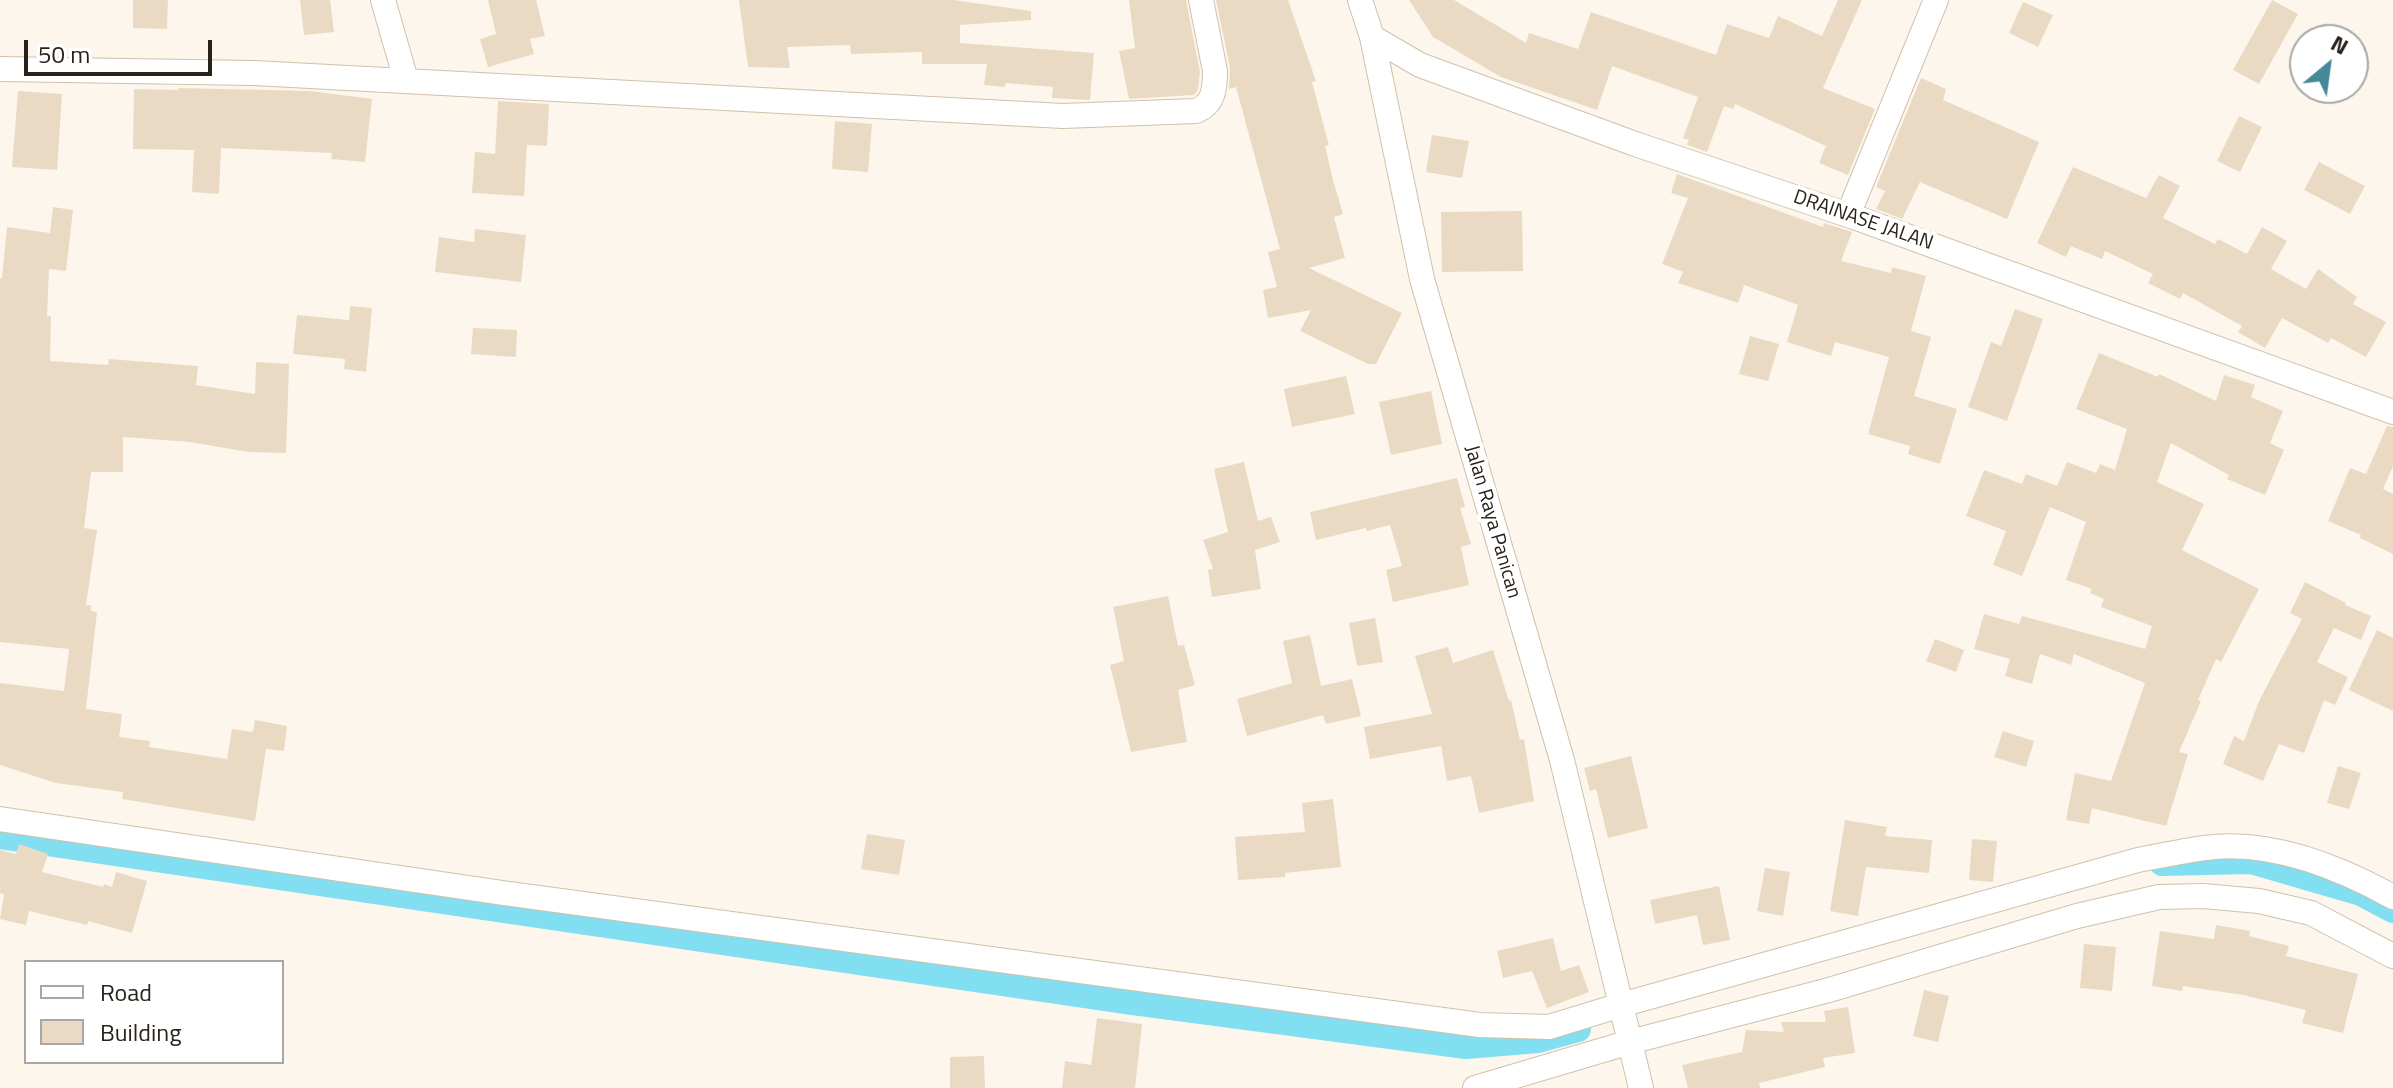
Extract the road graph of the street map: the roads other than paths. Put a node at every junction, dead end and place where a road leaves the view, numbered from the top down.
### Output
1 (383, 0) edge
2 (1201, 0) edge
3 (1360, 0) edge
4 (1936, 0) edge
5 (1372, 37) junction
6 (0, 69) edge
7 (406, 80) junction
8 (1848, 215) junction
9 (2393, 412) edge
10 (0, 819) edge
11 (2393, 897) edge
12 (2393, 956) edge
13 (1621, 1005) junction
14 (1630, 1042) junction
15 (1475, 1088) edge
16 (1641, 1088) edge

1 - 7 street
2 - 7 street
3 - 5 street
4 - 8 street
5 - 8 street, DRAINASE JALAN
5 - 13 street, Jalan Raya Panican
6 - 7 street
8 - 9 street, DRAINASE JALAN
10 - 13 street
11 - 13 street
12 - 14 street
13 - 14 street, Jalan Raya Panican
14 - 15 street
14 - 16 street, Jalan Raya Panican

